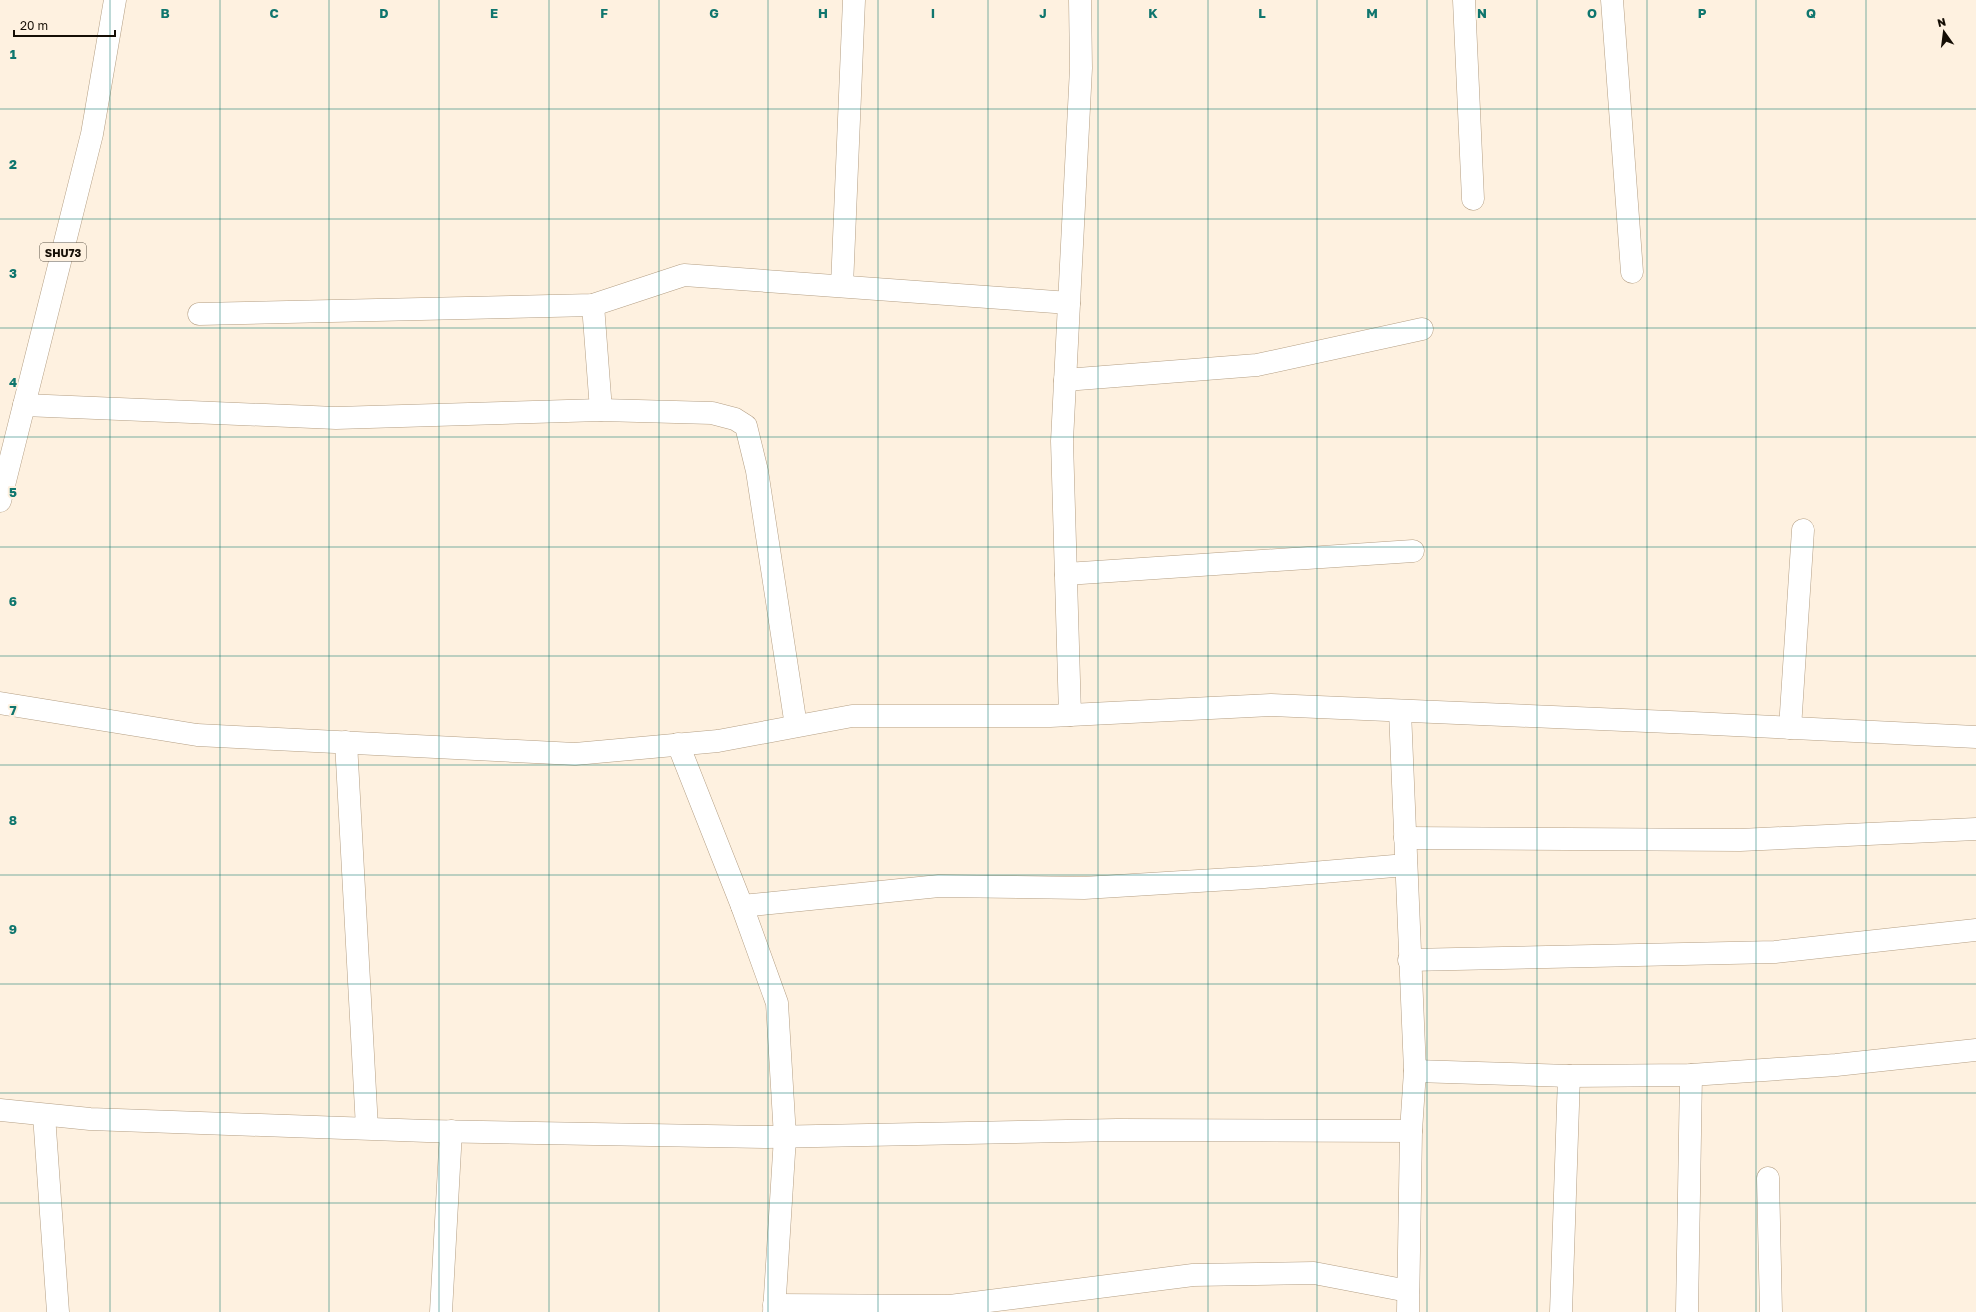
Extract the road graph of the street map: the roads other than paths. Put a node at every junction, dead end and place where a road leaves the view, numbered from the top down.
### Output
1 (115, 0) edge
2 (854, 0) edge
3 (1080, 0) edge
4 (1464, 0) edge
5 (1612, 0) edge
6 (1473, 199) dead end
7 (1632, 272) dead end
8 (842, 286) junction
9 (1069, 302) junction
10 (593, 305) junction
11 (198, 314) dead end
12 (1422, 329) dead end
13 (1065, 380) junction
14 (24, 405) junction
15 (601, 410) junction
16 (0, 501) edge
17 (1803, 530) dead end
18 (1414, 551) dead end
19 (1066, 574) junction
20 (0, 703) edge
21 (1400, 711) junction
22 (1070, 715) junction
23 (796, 726) junction
24 (1790, 728) junction
25 (1976, 737) edge
26 (346, 742) junction
27 (678, 744) junction
28 (1976, 829) edge
29 (1404, 838) junction
30 (1406, 865) junction
31 (742, 906) junction
32 (1976, 930) edge
33 (1409, 960) junction
34 (1976, 1050) edge
35 (1415, 1071) junction
36 (1569, 1076) junction
37 (1692, 1076) junction
38 (0, 1110) edge
39 (44, 1115) junction
40 (367, 1128) junction
41 (451, 1131) junction
42 (1411, 1131) junction
43 (785, 1137) junction
44 (1768, 1178) dead end
45 (1408, 1302) edge
46 (774, 1308) edge
47 (58, 1312) edge
48 (441, 1312) edge
49 (1562, 1312) edge
50 (1686, 1312) edge
51 (1771, 1312) edge

1 - 14 street, SHU73
2 - 8 street
3 - 9 street
4 - 6 street
5 - 7 street
8 - 9 street
8 - 10 street
9 - 13 street
10 - 11 street
10 - 15 street
12 - 13 street
13 - 19 street
14 - 15 street
14 - 16 street, SHU73
15 - 23 street
17 - 24 street
18 - 19 street
19 - 22 street
20 - 26 street
21 - 22 street
21 - 24 street
21 - 29 street
22 - 23 street
23 - 27 street
24 - 25 street
26 - 27 street
26 - 40 street
27 - 31 street
28 - 29 street
29 - 30 street
30 - 31 street
30 - 33 street
31 - 43 street
32 - 33 street
33 - 35 street
34 - 37 street
35 - 36 street
35 - 42 street
36 - 37 street
36 - 49 street
37 - 50 street
38 - 39 street
39 - 40 street
39 - 47 street
40 - 41 street
41 - 43 street
41 - 48 street
42 - 43 street
42 - 45 street
43 - 46 street
44 - 51 street
45 - 46 street

